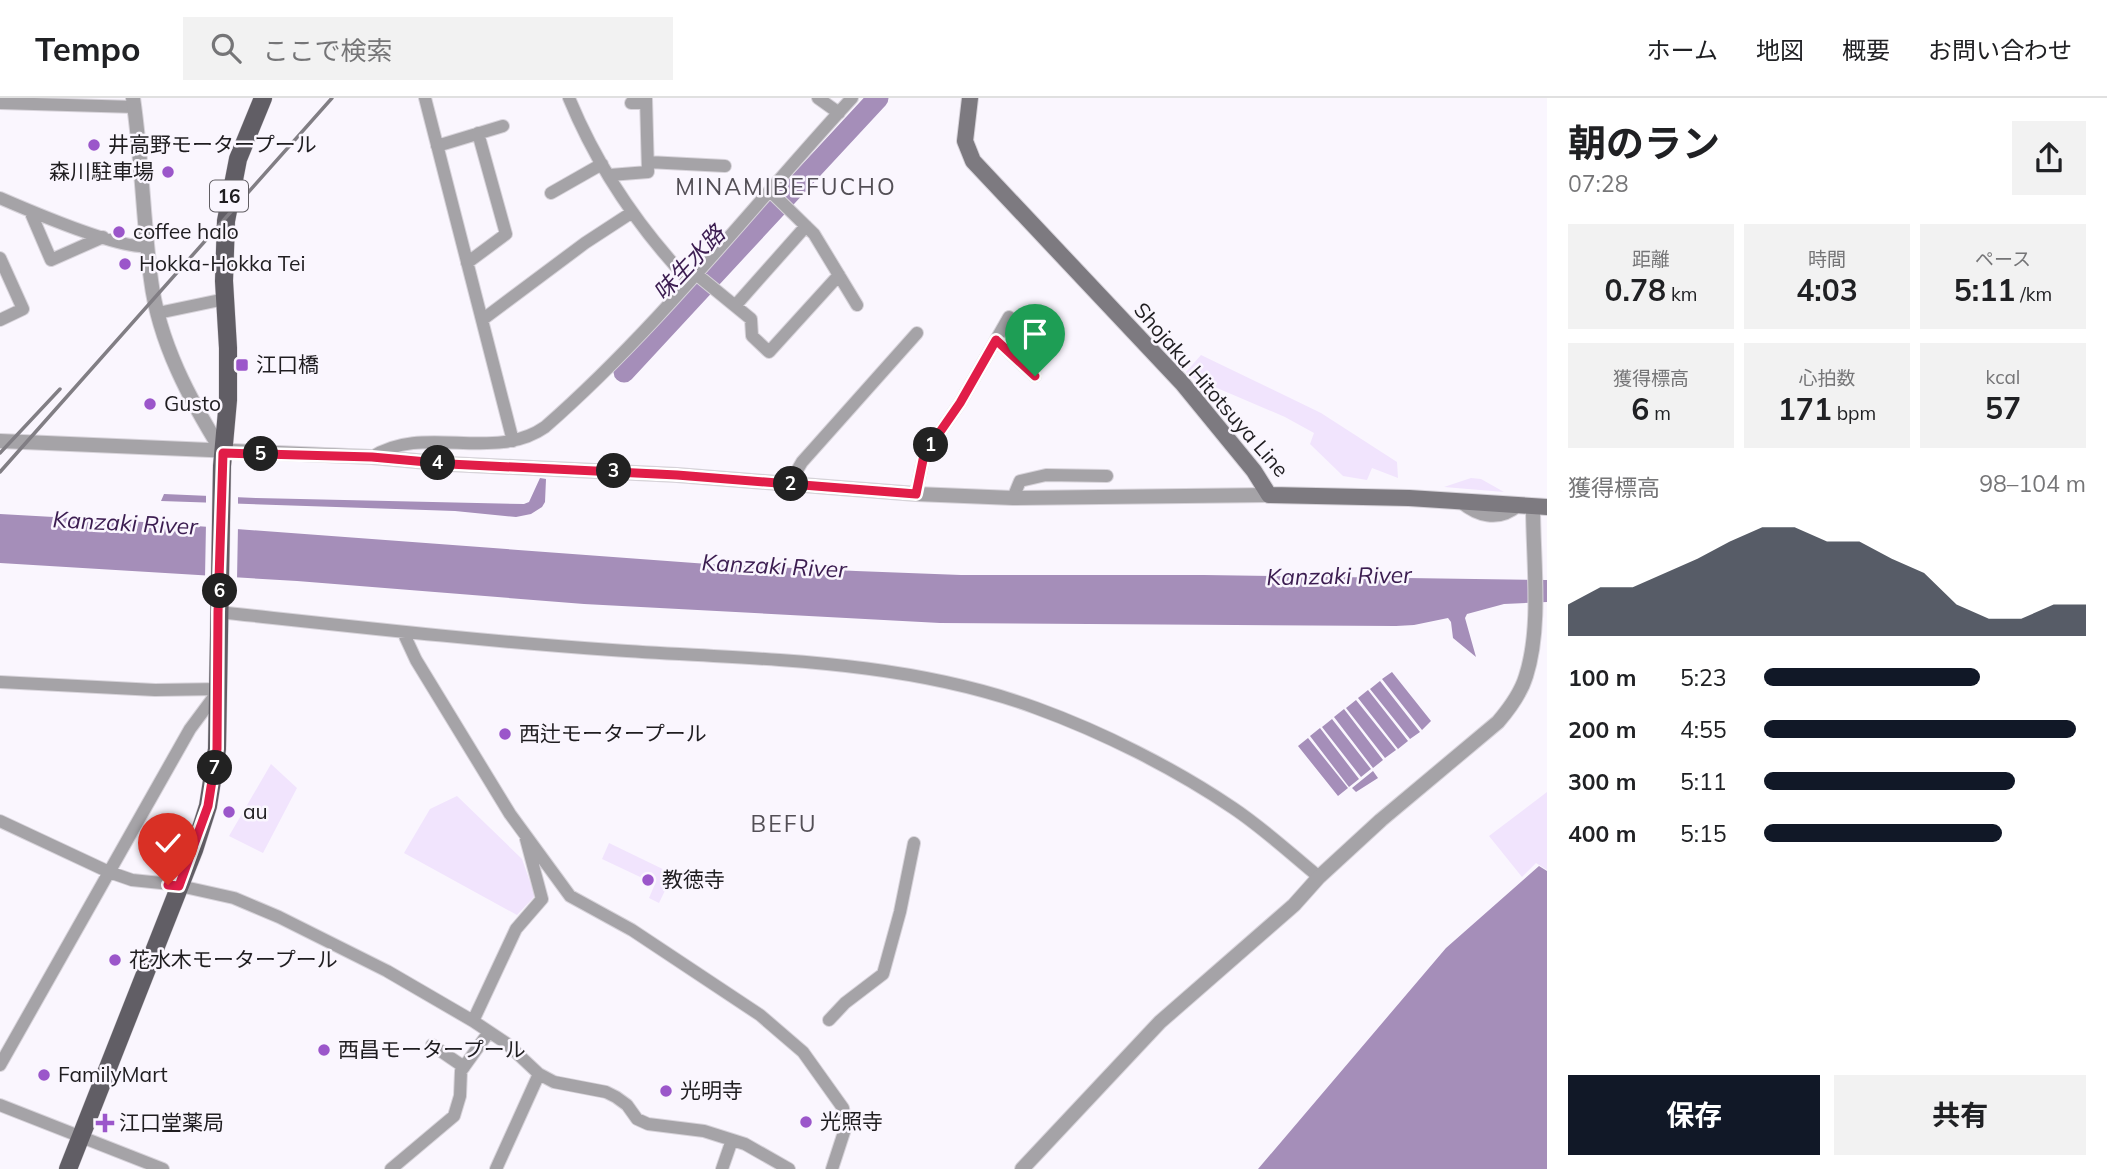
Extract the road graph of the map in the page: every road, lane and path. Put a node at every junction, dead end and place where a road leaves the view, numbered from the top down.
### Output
1 (264, 98) edge
2 (425, 98) edge
3 (569, 98) edge
4 (818, 98) edge
5 (852, 98) edge
6 (970, 98) edge
7 (646, 101) edge
8 (0, 103) edge
9 (134, 103) edge
10 (631, 103) dead end
11 (838, 113) junction
12 (502, 126) dead end
13 (478, 133) junction
14 (437, 146) junction
15 (648, 162) junction
16 (602, 164) junction
17 (725, 166) dead end
18 (610, 175) junction
19 (771, 192) junction
20 (551, 194) dead end
21 (0, 198) edge
22 (30, 211) junction
23 (631, 213) junction
24 (806, 226) junction
25 (103, 237) junction
26 (148, 246) junction
27 (0, 258) edge
28 (467, 262) junction
29 (839, 275) junction
30 (692, 278) junction
31 (225, 299) junction
32 (857, 305) dead end
33 (735, 306) junction
34 (158, 313) junction
35 (1009, 317) dead end
36 (0, 320) edge
37 (482, 320) junction
38 (917, 333) dead end
39 (996, 340) junction
40 (1035, 376) dead end
41 (0, 441) edge
42 (513, 441) junction
43 (372, 457) junction
44 (223, 459) junction
45 (1107, 476) dead end
46 (789, 484) junction
47 (916, 494) junction
48 (1269, 495) junction
49 (1013, 498) junction
50 (1533, 507) edge
51 (219, 606) junction
52 (403, 632) junction
53 (0, 682) edge
54 (219, 689) junction
55 (0, 821) edge
56 (524, 832) junction
57 (914, 843) dead end
58 (109, 872) junction
59 (1319, 877) junction
60 (179, 886) junction
61 (830, 1020) dead end
62 (473, 1021) junction
63 (489, 1032) junction
64 (432, 1045) dead end
65 (0, 1065) edge
66 (464, 1067) junction
67 (539, 1074) junction
68 (0, 1105) edge
69 (81, 1138) junction
70 (732, 1140) junction
71 (68, 1169) edge
72 (163, 1169) edge
73 (391, 1169) edge
74 (496, 1169) edge
75 (722, 1169) edge
76 (789, 1169) edge
77 (832, 1169) edge
78 (1022, 1169) edge

1 - 31 main road, 16
2 - 14 street
3 - 16 street
4 - 11 street
5 - 11 street
6 - 48 main road, Shojaku Hitotsuya Line
7 - 10 street
7 - 15 street
8 - 9 street
9 - 26 street
11 - 19 street
12 - 13 street
13 - 14 street
13 - 28 street
14 - 28 street
15 - 17 street
15 - 18 street
16 - 18 street
16 - 20 street
18 - 23 street
19 - 24 street
19 - 30 street
21 - 22 street
22 - 25 street
22 - 25 street
23 - 30 street
23 - 37 street
24 - 29 street
24 - 33 street
25 - 26 street
26 - 34 street
27 - 36 street
28 - 37 street
29 - 32 street
29 - 33 street
30 - 33 street
30 - 42 street
31 - 34 street
31 - 44 main road, 16
34 - 44 street
35 - 39 street
37 - 42 street
38 - 46 street
39 - 40 street
39 - 47 street
41 - 44 street
42 - 43 street
43 - 44 street
43 - 46 street
44 - 51 main road, 16
45 - 49 street
46 - 47 street
47 - 49 street
48 - 49 street
48 - 50 main road, Shojaku Hitotsuya Line
50 - 59 street
51 - 52 street
51 - 54 main road, 16
52 - 56 street
52 - 59 street
53 - 54 street
54 - 58 street
54 - 60 main road, 16
55 - 58 street
56 - 62 street
56 - 77 street
57 - 61 street
58 - 60 street
58 - 65 street
59 - 78 street
60 - 62 street
60 - 69 main road, 16
62 - 63 street
63 - 66 street
63 - 67 street
64 - 66 street
66 - 73 street
67 - 70 street
67 - 74 street
68 - 69 street
69 - 71 main road, 16
69 - 72 street
70 - 75 street
70 - 76 street

